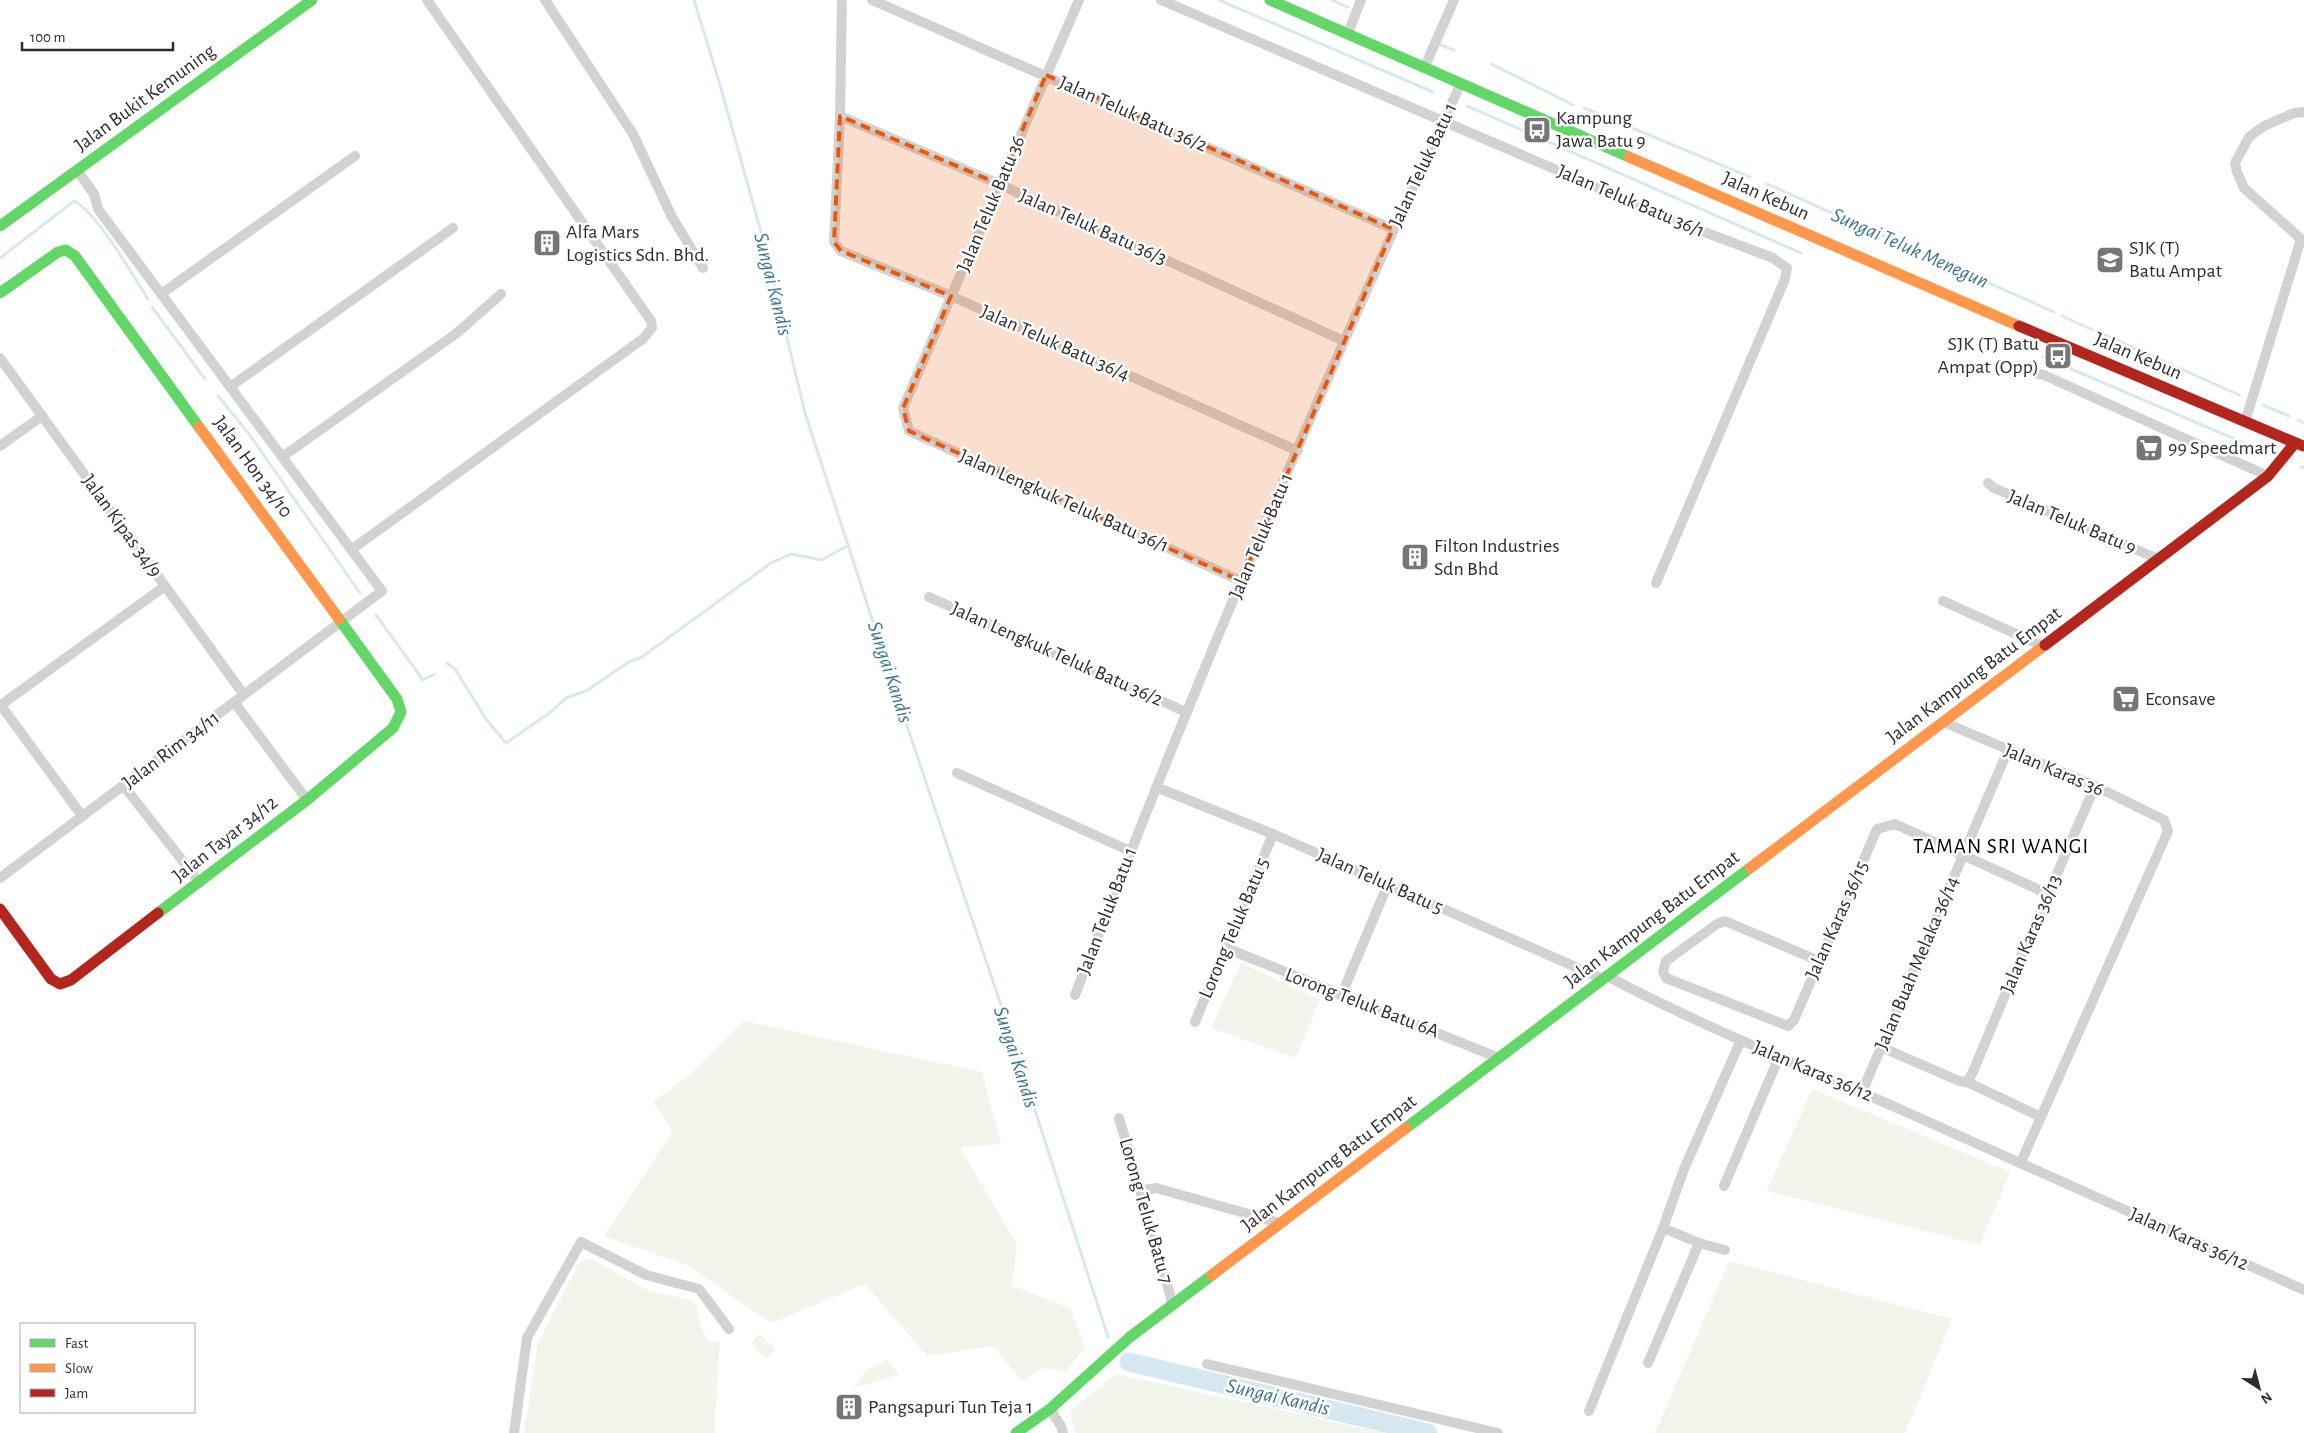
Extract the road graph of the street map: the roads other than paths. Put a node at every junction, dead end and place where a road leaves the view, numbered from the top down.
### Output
1 (312, 0) edge
2 (427, 0) edge
3 (545, 0) edge
4 (842, 0) edge
5 (872, 0) edge
6 (1079, 0) edge
7 (1161, 0) edge
8 (1270, 0) edge
9 (1361, 0) edge
10 (1454, 0) edge
11 (1348, 33) junction
12 (1425, 66) junction
13 (1046, 75) junction
14 (1461, 83) junction
15 (2304, 112) edge
16 (840, 116) junction
17 (1444, 120) junction
18 (355, 156) dead end
19 (77, 170) junction
20 (999, 184) junction
21 (0, 226) edge
22 (453, 228) dead end
23 (1393, 229) junction
24 (703, 268) dead end
25 (0, 293) edge
26 (161, 294) junction
27 (501, 294) dead end
28 (951, 296) junction
29 (1344, 340) junction
30 (0, 358) edge
31 (2034, 373) dead end
32 (230, 387) junction
33 (903, 408) joint
34 (42, 416) junction
35 (2245, 422) junction
36 (2300, 445) edge
37 (0, 446) edge
38 (1298, 451) junction
39 (282, 457) junction
40 (2268, 476) junction
41 (1988, 483) dead end
42 (352, 550) junction
43 (2158, 559) junction
44 (1241, 581) junction
45 (1656, 583) dead end
46 (165, 586) junction
47 (929, 597) dead end
48 (1943, 601) dead end
49 (341, 622) junction
50 (2043, 646) junction
51 (244, 695) junction
52 (234, 702) junction
53 (0, 704) edge
54 (401, 712) joint
55 (1186, 712) junction
56 (1943, 722) junction
57 (2008, 750) junction
58 (957, 773) dead end
59 (123, 785) junction
60 (2095, 786) junction
61 (1156, 787) junction
62 (307, 800) junction
63 (82, 816) junction
64 (1273, 834) junction
65 (1130, 851) junction
66 (1963, 855) junction
67 (0, 878) edge
68 (200, 883) junction
69 (1388, 884) junction
70 (2048, 894) junction
71 (0, 909) edge
72 (1226, 948) junction
73 (1819, 962) junction
74 (1605, 978) junction
75 (1075, 995) dead end
76 (1341, 996) junction
77 (1194, 1022) dead end
78 (1741, 1040) junction
79 (1881, 1047) junction
80 (1778, 1057) junction
81 (1499, 1058) junction
82 (1967, 1082) junction
83 (1862, 1092) junction
84 (2041, 1117) junction
85 (1119, 1118) dead end
86 (2021, 1162) junction
87 (1724, 1186) dead end
88 (1140, 1192) junction
89 (1280, 1224) junction
90 (1663, 1228) junction
91 (1698, 1243) junction
92 (1725, 1250) dead end
93 (2304, 1290) edge
94 (1173, 1305) junction
95 (729, 1330) dead end
96 (1207, 1364) dead end
97 (1648, 1364) dead end
98 (1050, 1409) junction
99 (1589, 1411) dead end
100 (1029, 1424) junction
101 (514, 1433) edge
102 (1004, 1433) edge
103 (1016, 1433) edge
104 (1063, 1433) edge
105 (1498, 1433) edge

1 - 19 main road, Jalan Bukit Kemuning
2 - 42 street
3 - 24 street
4 - 16 street, Jalan Teluk Batu 36/4
5 - 13 street, Jalan Teluk Batu 36/2
6 - 13 street, Jalan Teluk Batu 36
7 - 17 street, Jalan Teluk Batu 36/1
8 - 11 main road, Jalan Kebun
9 - 11 street
10 - 12 street
11 - 12 main road, Jalan Kebun
12 - 14 main road, Jalan Kebun
13 - 20 street, Jalan Teluk Batu 36
13 - 23 street, Jalan Teluk Batu 36/2
14 - 17 street, Jalan Teluk Batu 1
14 - 35 main road, Jalan Kebun
15 - 35 street
16 - 20 street, Jalan Teluk Batu 36/3
16 - 28 street, Jalan Teluk Batu 36/4
17 - 23 street, Jalan Teluk Batu 1
17 - 45 street, Jalan Teluk Batu 36/1
18 - 26 street
19 - 21 main road, Jalan Bukit Kemuning
19 - 26 street
20 - 28 street, Jalan Teluk Batu 36
20 - 29 street, Jalan Teluk Batu 36/3
22 - 32 street
23 - 29 street, Jalan Teluk Batu 1
25 - 49 main road, Jalan Hon 34/10
26 - 32 street
27 - 39 street
28 - 33 street, Jalan Teluk Batu 36
28 - 38 street, Jalan Teluk Batu 36/4
29 - 38 street, Jalan Teluk Batu 1
30 - 34 street, Jalan Kipas 34/9
31 - 40 street
32 - 39 street
33 - 44 street, Jalan Lengkuk Teluk Batu 36/1
34 - 37 street
34 - 46 street, Jalan Kipas 34/9
35 - 36 main road, Jalan Kebun
36 - 40 main road, Jalan Kampung Batu Empat
38 - 44 street, Jalan Teluk Batu 1
39 - 42 street
40 - 43 main road, Jalan Kampung Batu Empat
41 - 43 street, Jalan Teluk Batu 9
42 - 49 street, Jalan Rim 34/11
43 - 50 main road, Jalan Kampung Batu Empat
44 - 55 street, Jalan Teluk Batu 1
46 - 51 street, Jalan Kipas 34/9
46 - 53 street
47 - 55 street, Jalan Lengkuk Teluk Batu 36/2
48 - 50 street
49 - 51 street, Jalan Rim 34/11
49 - 54 main road, Jalan Hon 34/10
50 - 56 main road, Jalan Kampung Batu Empat
51 - 52 street, Jalan Rim 34/11
52 - 59 street, Jalan Rim 34/11
52 - 62 street
53 - 63 street
54 - 62 main road, Jalan Tayar 34/12
55 - 61 street, Jalan Teluk Batu 1
56 - 57 street, Jalan Karas 36
56 - 74 main road, Jalan Kampung Batu Empat
57 - 60 street, Jalan Karas 36
57 - 66 street, Jalan Buah Melaka 36/14
58 - 65 street
59 - 63 street, Jalan Rim 34/11
59 - 68 street
60 - 70 street, Jalan Karas 36/13
60 - 84 street, Jalan Karas 36
61 - 64 street, Jalan Teluk Batu 5
61 - 65 street, Jalan Teluk Batu 1
62 - 68 main road, Jalan Tayar 34/12
63 - 67 street, Jalan Rim 34/11
64 - 69 street, Jalan Teluk Batu 5
64 - 72 street, Lorong Teluk Batu 5
65 - 75 street, Jalan Teluk Batu 1
66 - 70 street
66 - 73 street, Jalan Karas 36/15
66 - 79 street, Jalan Buah Melaka 36/14
68 - 71 main road, Jalan Tayar 34/12
69 - 74 street, Jalan Teluk Batu 5
69 - 76 street
70 - 82 street, Jalan Karas 36/13
72 - 76 street, Lorong Teluk Batu 6A
72 - 77 street, Lorong Teluk Batu 5
73 - 73 street, Jalan Karas 36/15
74 - 78 street, Jalan Karas 36/12
74 - 81 main road, Jalan Kampung Batu Empat
76 - 81 street, Lorong Teluk Batu 6A
78 - 80 street, Jalan Karas 36/12
78 - 90 street
79 - 82 street
79 - 83 street, Jalan Buah Melaka 36/14
80 - 83 street, Jalan Karas 36/12
80 - 87 street
81 - 89 main road, Jalan Kampung Batu Empat
82 - 84 street
83 - 86 street, Jalan Karas 36/12
84 - 86 street
85 - 88 street, Lorong Teluk Batu 7
86 - 93 street, Jalan Karas 36/12
88 - 89 street
88 - 94 street, Lorong Teluk Batu 7
89 - 94 main road, Jalan Kampung Batu Empat
90 - 91 street
90 - 99 street
91 - 92 street
91 - 97 street
94 - 98 main road, Jalan Kampung Batu Empat
95 - 101 street
96 - 105 street
98 - 100 main road, Jalan Kampung Batu Empat
98 - 104 street
100 - 102 main road, Jalan Kampung Batu Empat
100 - 103 main road, Jalan Kampung Batu Empat

